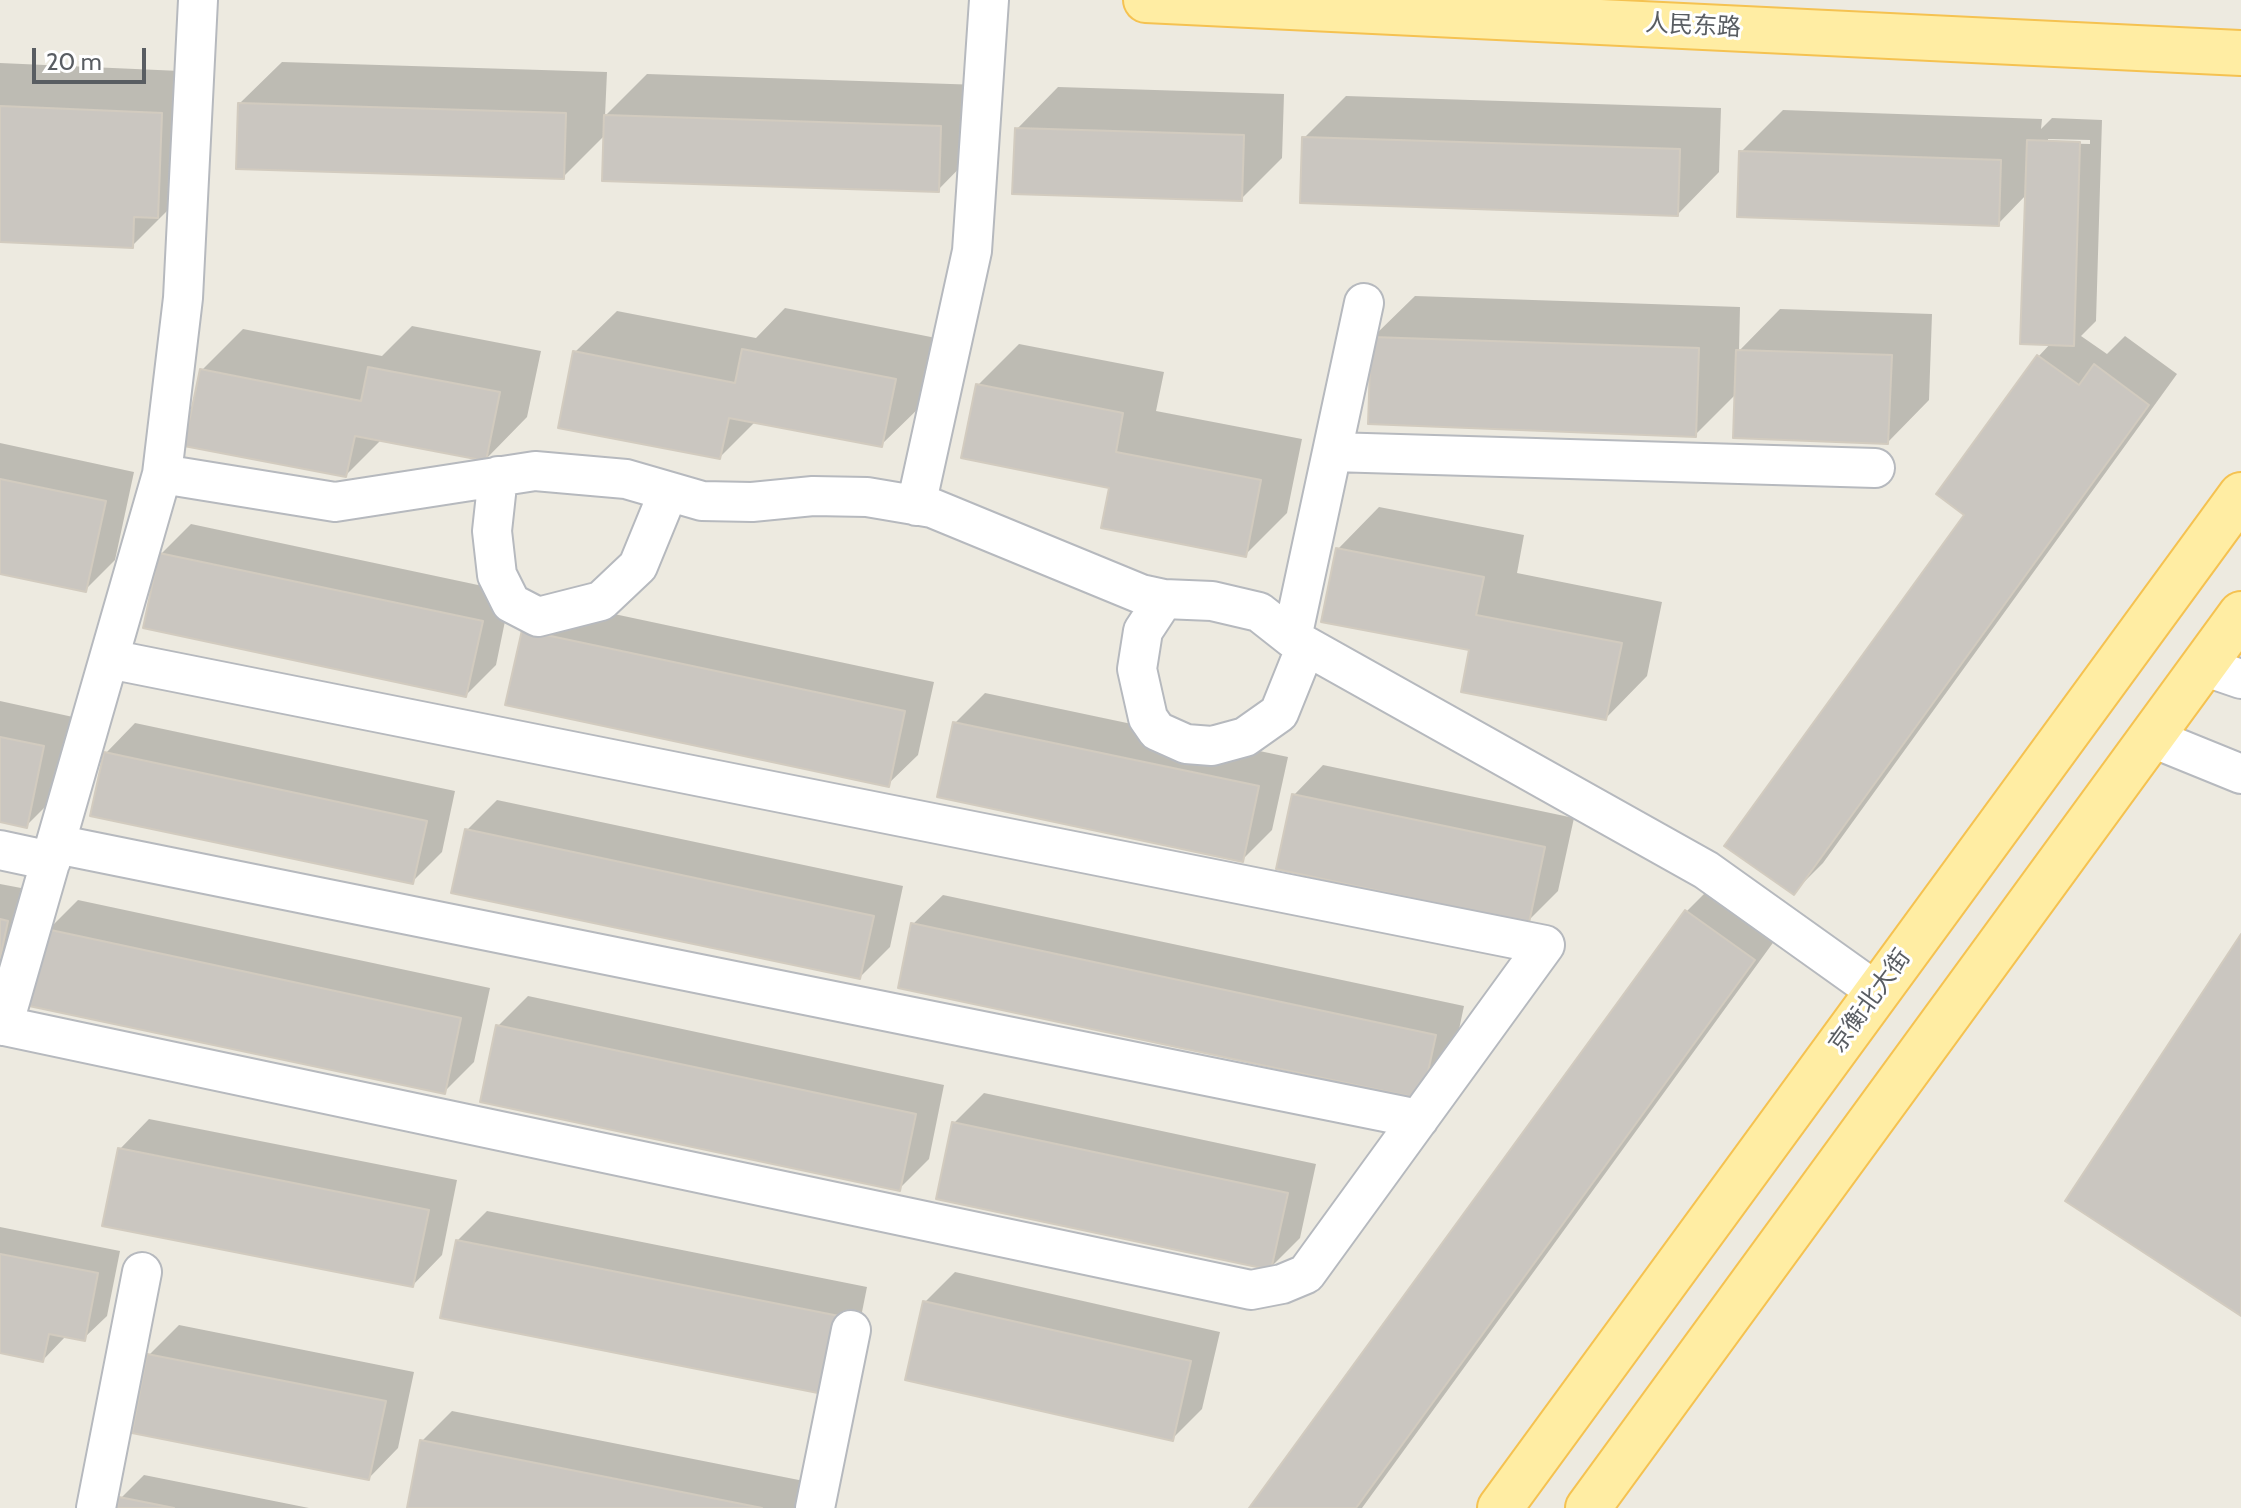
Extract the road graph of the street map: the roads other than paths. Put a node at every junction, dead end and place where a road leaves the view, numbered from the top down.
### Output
1 (198, 0) edge
2 (989, 0) edge
3 (1146, 0) edge
4 (2241, 53) edge
5 (1364, 303) dead end
6 (1332, 452) junction
7 (1875, 468) dead end
8 (162, 474) junction
9 (498, 476) junction
10 (668, 493) junction
11 (2241, 495) edge
12 (916, 506) junction
13 (1164, 599) junction
14 (2241, 614) edge
15 (1299, 642) junction
16 (109, 659) junction
17 (2222, 673) edge
18 (2150, 737) junction
19 (2241, 774) edge
20 (0, 850) edge
21 (53, 853) junction
22 (1877, 992) junction
23 (2, 1026) edge
24 (1419, 1119) junction
25 (142, 1272) dead end
26 (851, 1330) dead end
27 (96, 1508) edge
28 (815, 1508) edge
29 (1500, 1508) edge
30 (1588, 1508) edge

1 - 8 lane
2 - 12 lane
3 - 4 main road, 人民东路
5 - 6 lane
6 - 7 lane
6 - 15 lane
8 - 9 lane
8 - 16 lane
9 - 10 lane
9 - 10 lane
10 - 12 lane
11 - 22 main road, 京衡北大街
12 - 13 lane
13 - 15 lane
13 - 15 lane
14 - 17 main road
15 - 22 lane
16 - 21 lane
16 - 24 lane
17 - 18 main road
18 - 19 lane
18 - 30 main road
20 - 21 lane
21 - 23 lane
21 - 24 lane
22 - 29 main road, 京衡北大街
23 - 24 lane
25 - 27 lane
26 - 28 lane

